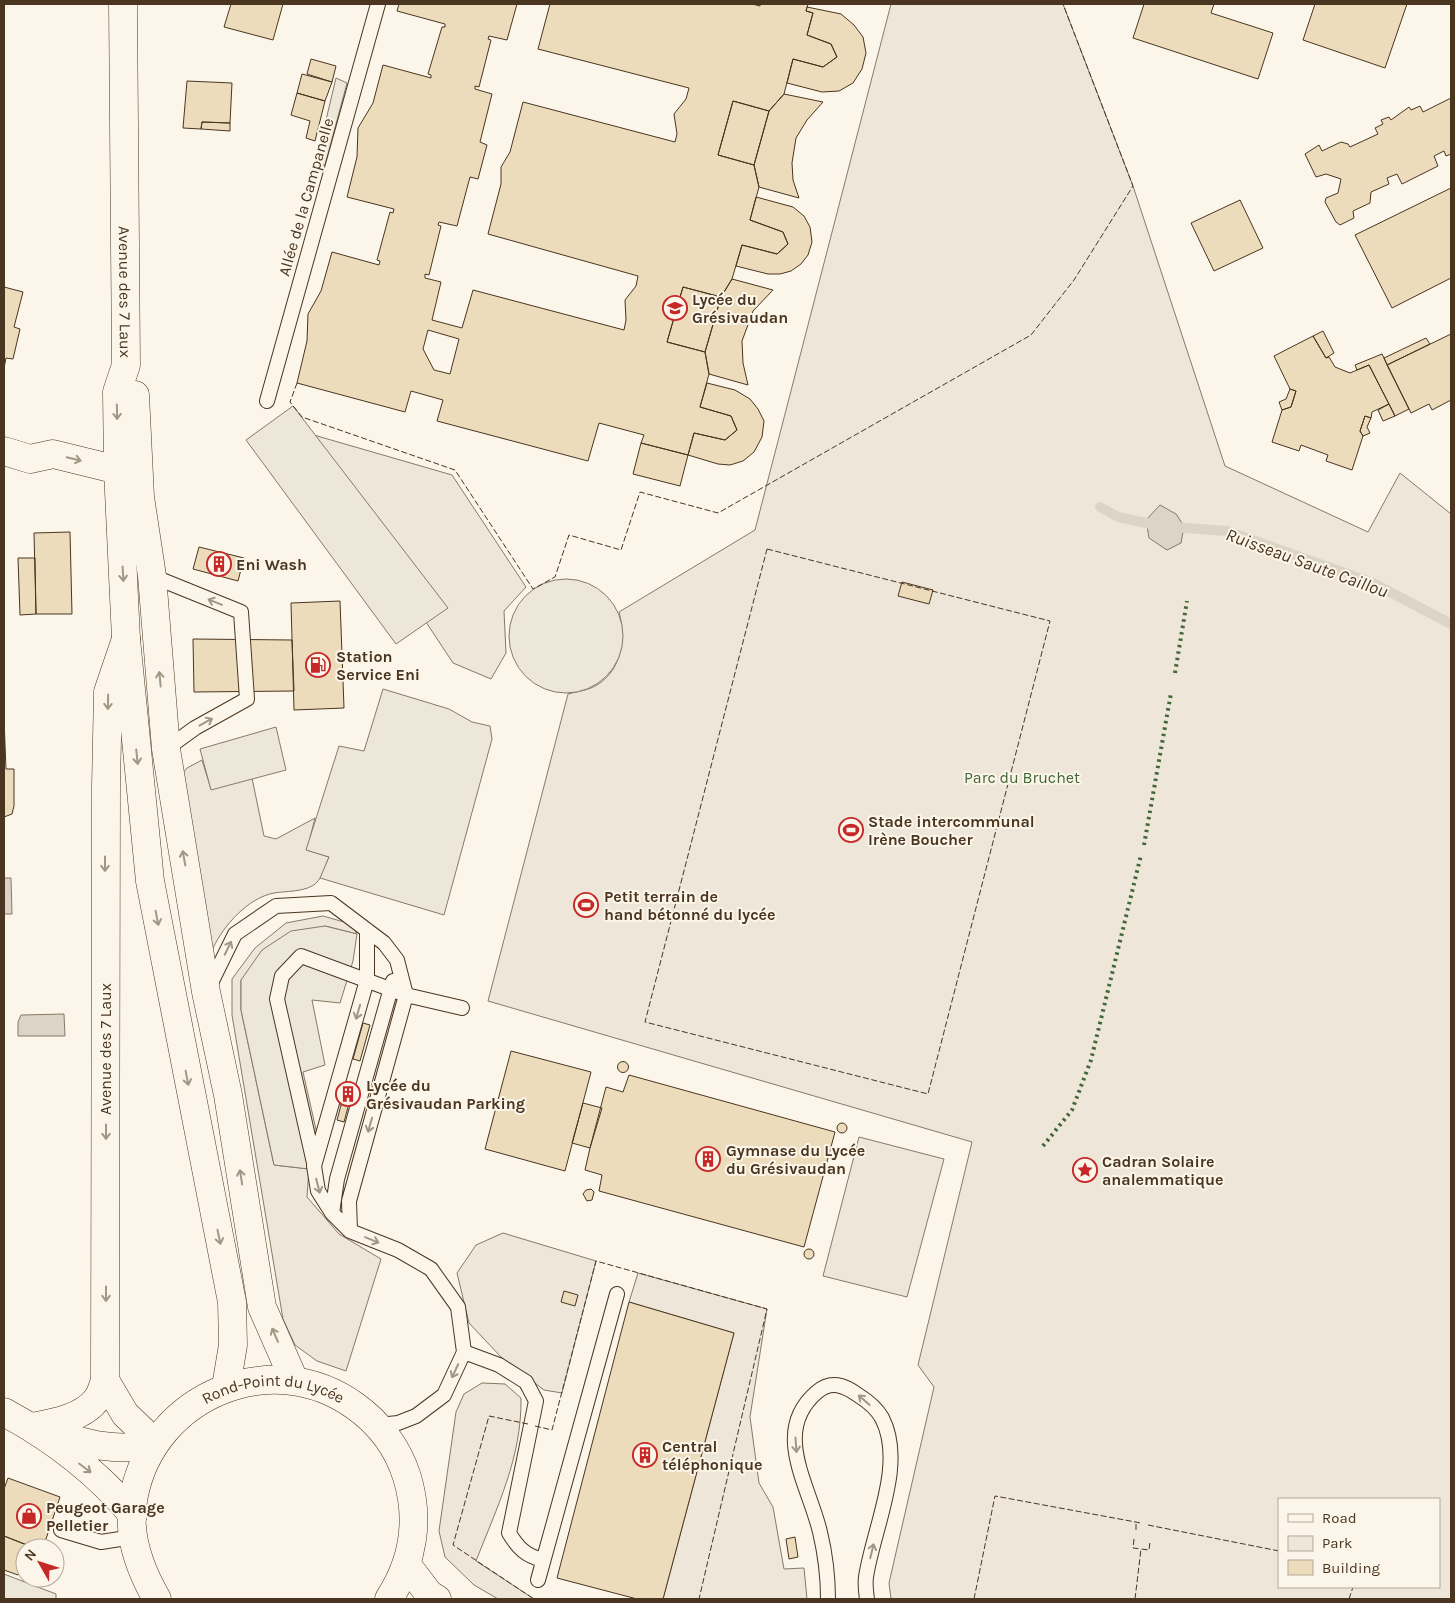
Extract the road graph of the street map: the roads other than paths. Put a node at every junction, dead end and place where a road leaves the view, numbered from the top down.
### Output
1 (123, 4) edge
2 (378, 4) edge
3 (126, 364) junction
4 (267, 400) dead end
5 (4, 451) edge
6 (118, 470) junction
7 (152, 576) junction
8 (126, 638) junction
9 (166, 749) junction
10 (367, 930) junction
11 (397, 960) junction
12 (367, 980) junction
13 (391, 988) junction
14 (206, 992) junction
15 (406, 995) junction
16 (462, 1008) dead end
17 (314, 1166) junction
18 (332, 1213) junction
19 (350, 1231) junction
20 (617, 1294) dead end
21 (464, 1352) junction
22 (105, 1380) junction
23 (294, 1380) junction
24 (226, 1387) junction
25 (4, 1412) edge
26 (378, 1425) junction
27 (32, 1427) junction
28 (155, 1443) junction
29 (133, 1526) junction
30 (61, 1530) dead end
31 (543, 1560) junction
32 (407, 1565) junction
33 (538, 1580) dead end
34 (156, 1599) edge
35 (389, 1599) edge
36 (437, 1599) edge
37 (828, 1599) edge
38 (867, 1599) edge

1 - 3 main road, Avenue des 7 Laux
2 - 4 lane, Allée de la Campanelle
3 -> 6 main road, Avenue des 7 Laux
3 - 7 main road
5 -> 6 main road
6 -> 8 main road, Avenue des 7 Laux
9 -> 7 main road
9 -> 7 lane
8 -> 22 main road, Avenue des 7 Laux
8 -> 24 main road, Avenue des 7 Laux
14 -> 9 main road
10 - 11 lane
10 - 12 lane
14 -> 10 lane
11 - 13 lane
11 - 15 lane
12 - 13 lane
12 -> 17 lane
12 - 17 lane
13 - 15 lane
13 - 18 lane
23 -> 14 main road
15 - 16 lane
15 -> 19 lane
17 -> 18 lane
18 - 19 lane
19 -> 21 lane
20 - 31 lane
21 -> 26 lane
21 - 31 lane
22 - 27 main road
22 - 28 main road
23 - 24 main road, Rond-Point du Lycée
23 - 26 main road, Rond-Point du Lycée
24 - 28 main road, Rond-Point du Lycée
25 - 27 main road
26 - 32 main road, Rond-Point du Lycée
27 - 28 main road
27 -> 29 main road
28 - 29 main road, Rond-Point du Lycée
29 - 30 lane
29 - 34 main road, Rond-Point du Lycée
31 - 33 lane
32 - 35 main road, Rond-Point du Lycée
32 - 36 main road
38 -> 37 lane

